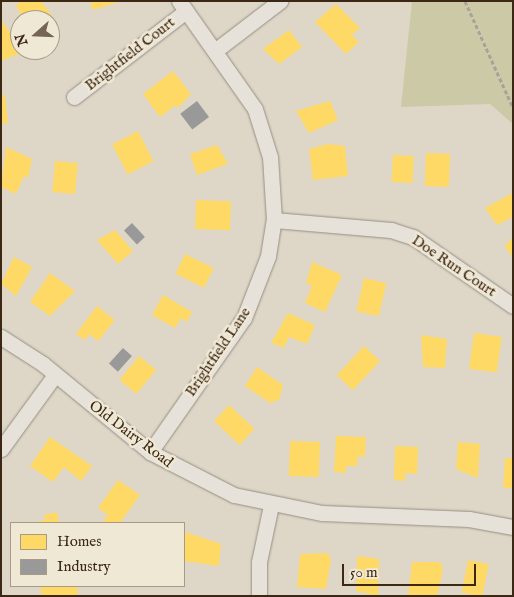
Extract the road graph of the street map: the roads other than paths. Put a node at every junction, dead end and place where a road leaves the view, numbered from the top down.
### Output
1 (280, 1) edge
2 (182, 6) edge
3 (216, 50) junction
4 (74, 97) dead end
5 (274, 220) junction
6 (513, 306) edge
7 (1, 337) edge
8 (55, 375) junction
9 (1, 449) edge
10 (150, 452) junction
11 (271, 504) junction
12 (513, 527) edge
13 (259, 596) edge

1 - 3 street
2 - 3 street, Brightfield Lane
2 - 4 street, Brightfield Court
3 - 5 street, Brightfield Lane
5 - 6 street, Doe Run Court
5 - 10 street, Brightfield Lane
7 - 8 street, Old Dairy Road
8 - 9 street
8 - 10 street, Old Dairy Road
10 - 11 street, Old Dairy Road
11 - 12 street, Old Dairy Road
11 - 13 street

